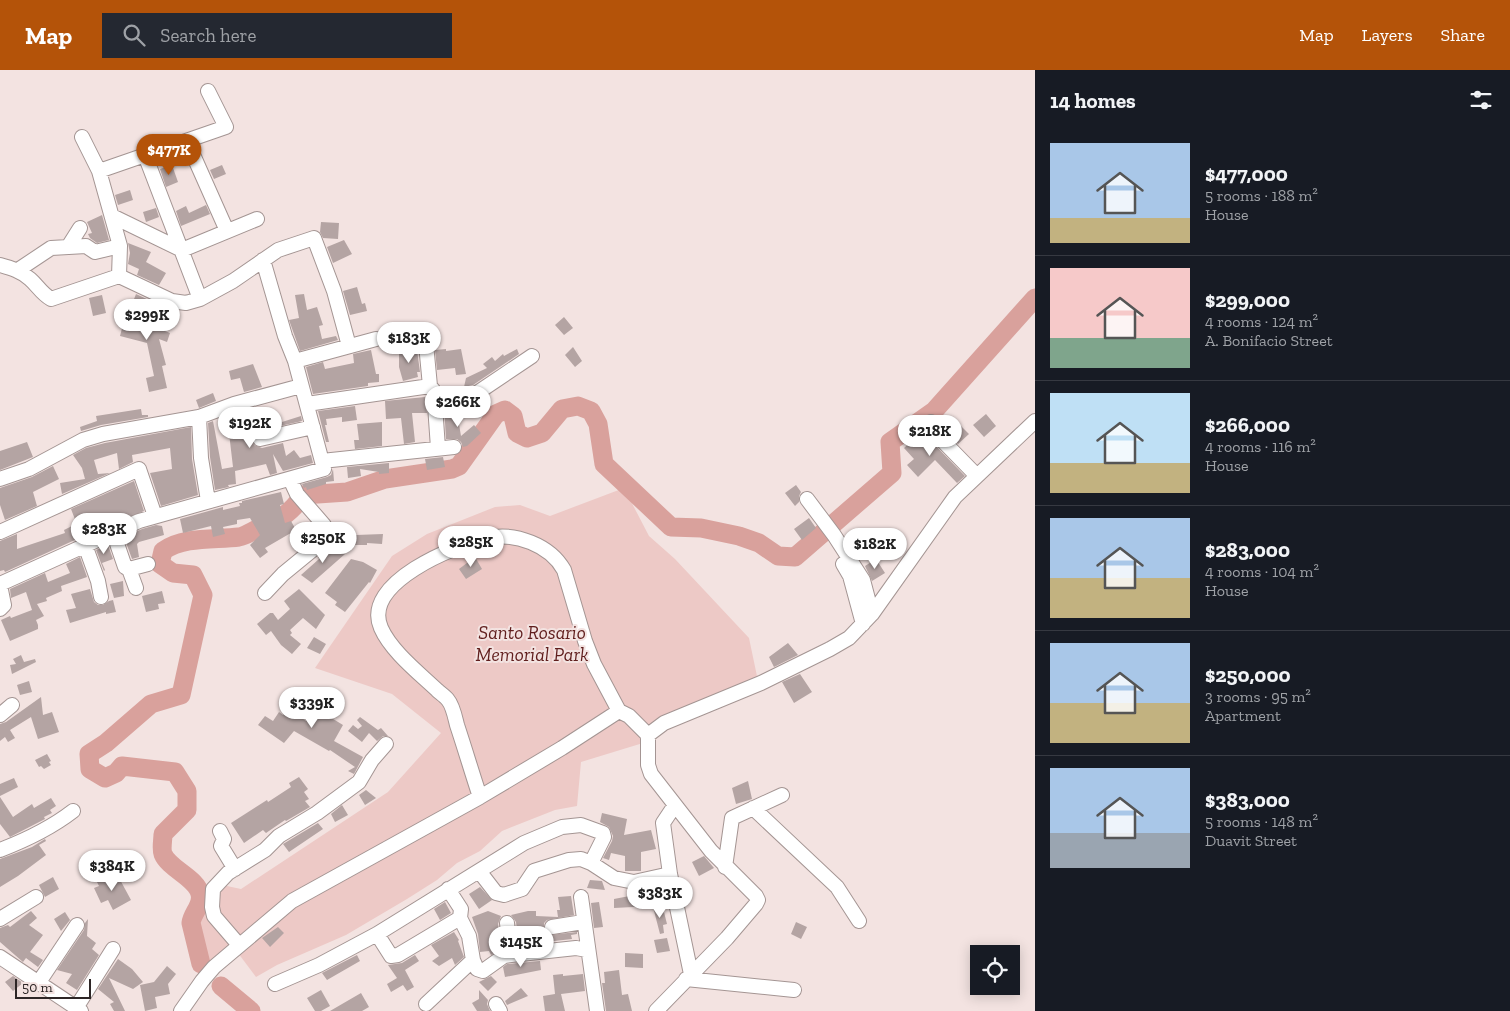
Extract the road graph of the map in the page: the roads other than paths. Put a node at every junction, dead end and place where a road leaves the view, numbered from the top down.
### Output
1 (208, 90) dead end
2 (82, 137) dead end
3 (187, 141) junction
4 (145, 155) junction
5 (99, 171) junction
6 (112, 216) junction
7 (258, 219) dead end
8 (80, 228) dead end
9 (227, 231) junction
10 (120, 246) junction
11 (68, 247) junction
12 (182, 250) junction
13 (263, 260) junction
14 (0, 265) edge
15 (18, 270) junction
16 (119, 276) junction
17 (200, 299) junction
18 (376, 339) dead end
19 (426, 344) dead end
20 (349, 346) junction
21 (532, 356) dead end
22 (295, 361) junction
23 (301, 386) junction
24 (432, 392) junction
25 (306, 404) junction
26 (199, 418) junction
27 (1035, 421) edge
28 (931, 422) dead end
29 (312, 427) junction
30 (260, 439) dead end
31 (454, 447) dead end
32 (438, 448) junction
33 (322, 461) junction
34 (977, 476) junction
35 (0, 479) edge
36 (290, 479) junction
37 (208, 501) junction
38 (155, 516) junction
39 (0, 532) edge
40 (113, 532) junction
41 (85, 545) junction
42 (148, 564) dead end
43 (129, 569) junction
44 (0, 584) edge
45 (136, 588) dead end
46 (265, 593) dead end
47 (101, 596) dead end
48 (0, 609) edge
49 (868, 619) junction
50 (12, 705) dead end
51 (619, 711) junction
52 (0, 715) edge
53 (648, 735) junction
54 (386, 744) dead end
55 (782, 795) dead end
56 (480, 797) junction
57 (675, 805) junction
58 (753, 808) junction
59 (73, 811) dead end
60 (220, 831) dead end
61 (0, 850) edge
62 (591, 863) junction
63 (725, 867) junction
64 (235, 869) junction
65 (479, 871) junction
66 (670, 874) junction
67 (448, 889) junction
68 (36, 897) dead end
69 (581, 897) dead end
70 (0, 918) edge
71 (460, 918) junction
72 (859, 921) dead end
73 (583, 922) junction
74 (507, 923) dead end
75 (78, 925) dead end
76 (552, 926) dead end
77 (378, 934) junction
78 (239, 946) junction
79 (113, 949) dead end
80 (587, 950) junction
81 (511, 955) junction
82 (0, 957) edge
83 (473, 960) junction
84 (688, 977) junction
85 (39, 982) junction
86 (275, 984) dead end
87 (794, 990) dead end
88 (426, 1004) dead end
89 (79, 1010) edge
90 (181, 1011) edge
91 (597, 1011) edge
92 (656, 1011) edge

1 - 3 street
2 - 5 street
3 - 4 street
3 - 9 street
4 - 5 street
4 - 12 street
5 - 6 street
6 - 10 street
6 - 12 street
7 - 9 street
8 - 11 street
9 - 12 street
10 - 11 street
10 - 16 street
11 - 15 street
12 - 17 street
13 - 17 street
13 - 20 street
13 - 22 street
14 - 15 street
15 - 16 street
16 - 17 street
18 - 20 street
19 - 24 street
20 - 22 street
21 - 24 street
22 - 23 street
23 - 25 street
23 - 26 street
24 - 25 street
24 - 32 street
25 - 29 street
26 - 35 street
26 - 37 street
27 - 34 street
28 - 34 street
29 - 30 street
29 - 33 street
31 - 32 street
32 - 33 street
33 - 36 street
34 - 49 street
36 - 37 street
36 - 46 street
37 - 38 street
38 - 39 street
38 - 40 street
40 - 41 street
40 - 43 street
41 - 44 street
41 - 47 street
42 - 43 street
43 - 45 street
44 - 48 street
49 - 49 street
49 - 53 street
50 - 52 street
51 - 53 street
51 - 56 street
51 - 56 street
53 - 57 street
54 - 64 street
55 - 58 street
56 - 78 street
57 - 63 street
57 - 66 street
58 - 63 street
58 - 72 street
59 - 61 street
60 - 64 street
62 - 65 street
62 - 65 street
62 - 66 street
63 - 84 street
64 - 78 street
65 - 67 street
66 - 84 street
67 - 71 street
67 - 77 street
68 - 70 street
69 - 73 street
71 - 77 street
71 - 83 street
73 - 76 street
73 - 80 street
74 - 81 street
75 - 85 street
77 - 86 street
78 - 90 street
79 - 89 street
80 - 81 street
80 - 91 street
81 - 83 street
82 - 85 street
83 - 88 street
84 - 87 street
84 - 92 street
85 - 89 street

